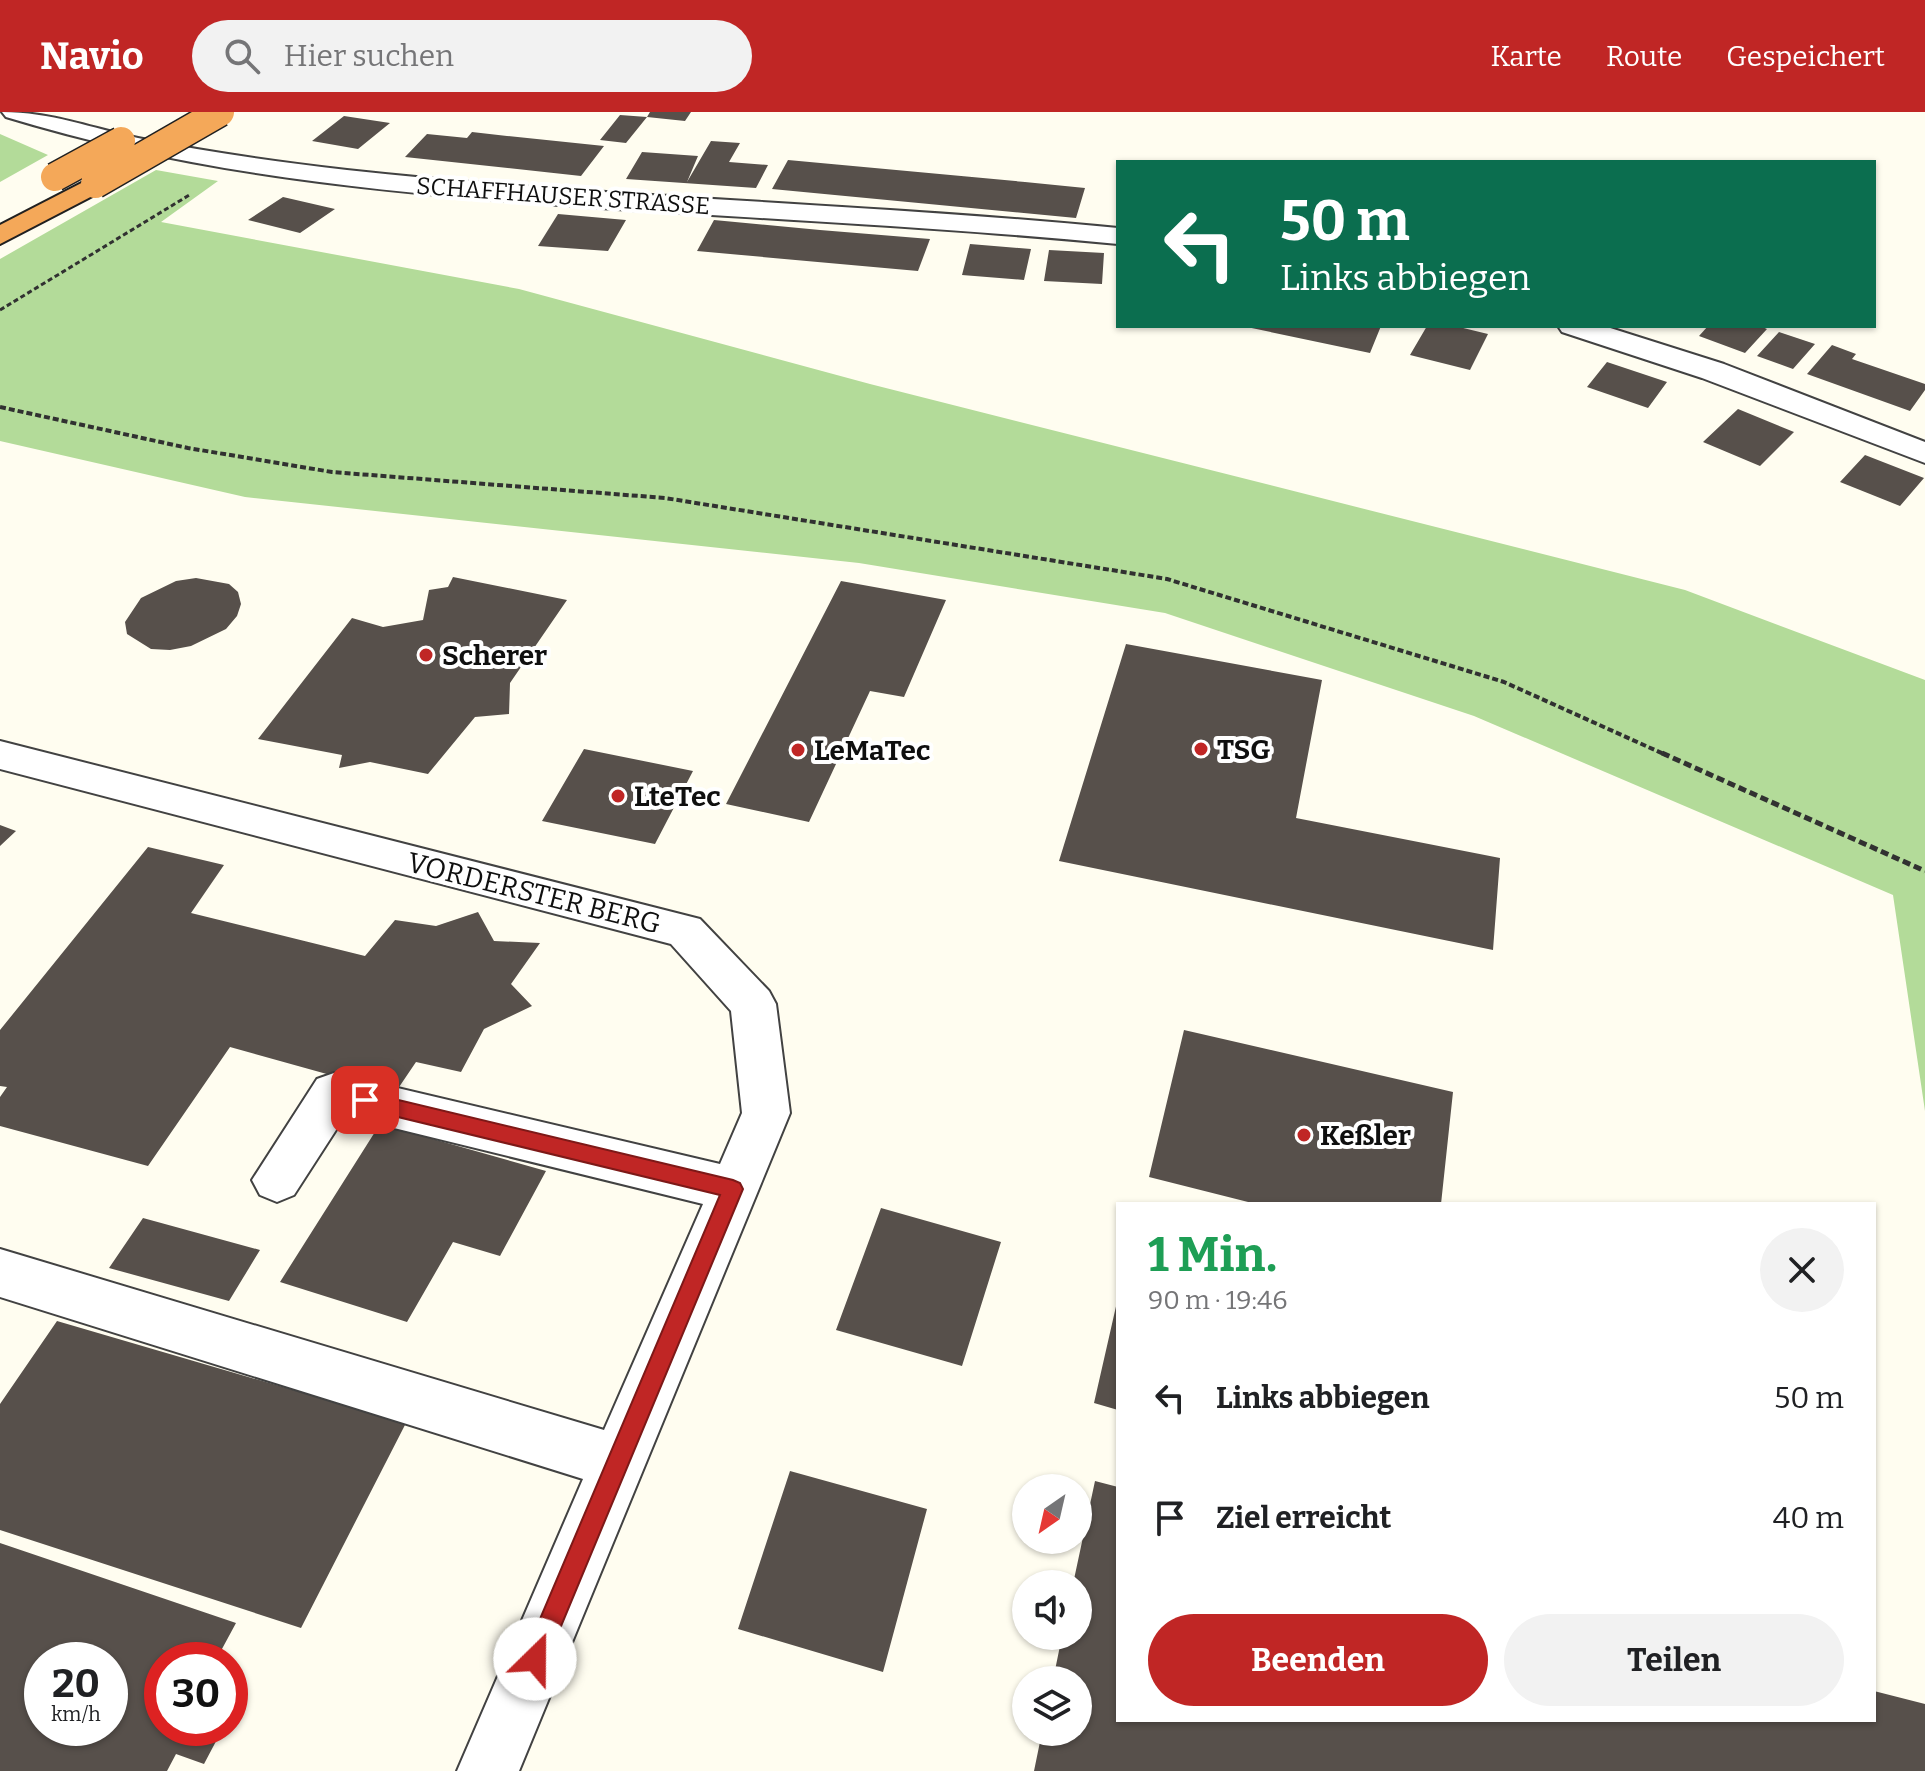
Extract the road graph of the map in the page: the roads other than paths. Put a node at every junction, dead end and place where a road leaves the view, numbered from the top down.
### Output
1 (15, 112) edge
2 (171, 112) edge
3 (220, 112) edge
4 (0, 206) edge
5 (0, 236) edge
6 (1116, 236) edge
7 (1579, 328) edge
8 (1925, 453) edge
9 (0, 755) edge
10 (277, 1180) dead end
11 (733, 1189) junction
12 (0, 1273) edge
13 (618, 1462) junction
14 (488, 1771) edge

1 - 6 street, SCHAFFHAUSER STRASSE
2 - 4 highway, bridge
3 - 5 highway, bridge
7 - 8 street
9 - 11 street, VORDERSTER BERG
10 - 11 street
11 - 13 street, VORDERSTER BERG
12 - 13 street
13 - 14 street, VORDERSTER BERG

